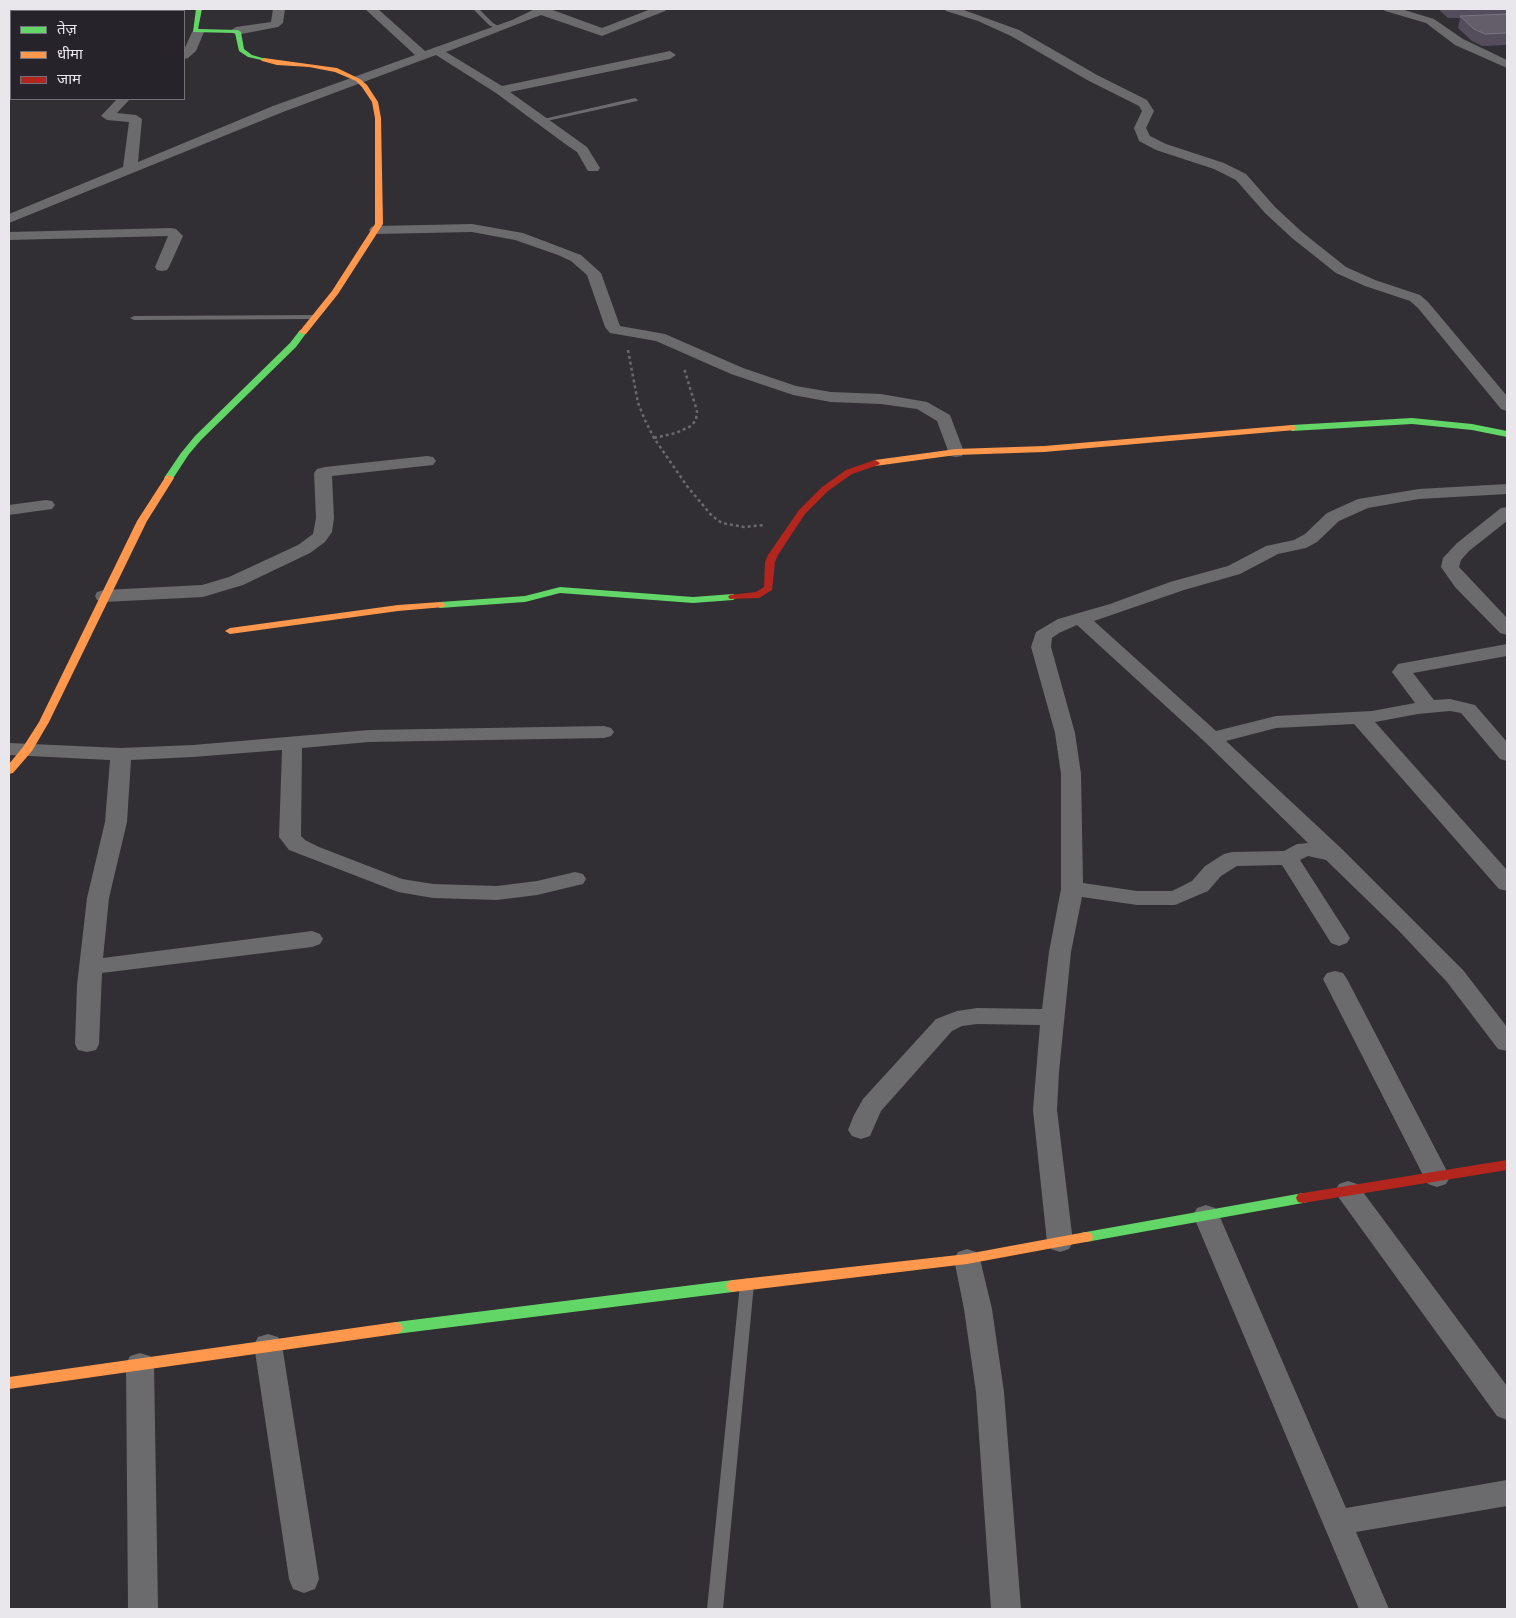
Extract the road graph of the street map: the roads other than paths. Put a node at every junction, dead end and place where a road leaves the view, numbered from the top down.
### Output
1 (199, 9) edge
2 (279, 9) edge
3 (370, 9) edge
4 (476, 9) edge
5 (661, 9) edge
6 (950, 9) edge
7 (1389, 9) edge
8 (543, 10) edge
9 (1434, 11) dead end
10 (1405, 13) junction
11 (1455, 23) dead end
12 (1437, 24) junction
13 (499, 28) junction
14 (236, 31) junction
15 (198, 32) junction
16 (1507, 49) edge
17 (437, 51) junction
18 (1477, 51) junction
19 (185, 54) edge
20 (670, 55) dead end
21 (424, 56) junction
22 (1507, 64) edge
23 (358, 80) junction
24 (500, 90) junction
25 (123, 100) edge
26 (635, 100) dead end
27 (542, 120) junction
28 (593, 168) dead end
29 (130, 169) junction
30 (9, 219) edge
31 (376, 230) junction
32 (9, 236) edge
33 (162, 267) dead end
34 (315, 317) junction
35 (134, 318) dead end
36 (1507, 406) edge
37 (1507, 434) edge
38 (956, 452) junction
39 (427, 461) dead end
40 (1507, 489) edge
41 (46, 505) dead end
42 (9, 510) edge
43 (1507, 512) edge
44 (104, 596) junction
45 (1080, 618) junction
46 (1507, 629) edge
47 (230, 631) dead end
48 (1507, 650) edge
49 (1429, 707) junction
50 (1359, 717) junction
51 (604, 732) dead end
52 (1212, 738) junction
53 (292, 742) junction
54 (18, 749) edge
55 (121, 754) junction
56 (1507, 755) edge
57 (9, 771) edge
58 (1335, 855) junction
59 (1288, 858) junction
60 (575, 879) dead end
61 (1507, 884) edge
62 (1072, 889) junction
63 (1339, 938) dead end
64 (312, 939) dead end
65 (91, 967) junction
66 (1336, 979) dead end
67 (1052, 1017) junction
68 (1507, 1043) edge
69 (87, 1044) dead end
70 (860, 1130) dead end
71 (1507, 1165) edge
72 (1437, 1176) junction
73 (1348, 1191) junction
74 (1206, 1215) junction
75 (1060, 1242) junction
76 (967, 1259) junction
77 (747, 1284) junction
78 (268, 1345) junction
79 (140, 1364) junction
80 (9, 1383) edge
81 (1507, 1408) edge
82 (1507, 1493) edge
83 (1337, 1522) junction
84 (304, 1579) dead end
85 (143, 1609) edge
86 (715, 1609) edge
87 (1006, 1609) edge
88 (1374, 1609) edge

1 - 15 street
2 - 14 street
3 - 21 street
4 - 13 lane
5 - 8 street
6 - 36 street
7 - 10 street
8 - 13 street
9 - 10 street
10 - 12 street
11 - 12 street
12 - 18 street
13 - 17 street
14 - 15 street
14 - 23 street
15 - 19 street
16 - 18 street
17 - 21 street
17 - 24 street
18 - 22 street
20 - 24 street
21 - 23 street
23 - 29 street
23 - 31 street
24 - 27 street
25 - 29 street
26 - 27 lane
27 - 28 street
29 - 30 street
31 - 34 street
31 - 38 street
32 - 33 street
34 - 35 lane
34 - 44 street
37 - 38 street
38 - 47 street
39 - 44 street
40 - 45 street
41 - 42 street
43 - 46 street
44 - 54 street
45 - 52 street
45 - 62 street
48 - 49 street
49 - 50 street
49 - 56 street
50 - 52 street
50 - 61 street
51 - 53 street
52 - 58 street
53 - 55 street
53 - 60 street
54 - 55 street
54 - 57 street
55 - 65 street
58 - 59 street
58 - 68 street
59 - 62 street
59 - 63 street
62 - 67 street
64 - 65 street
65 - 69 street
66 - 72 street
67 - 70 street
67 - 75 street
71 - 72 street
72 - 73 street
73 - 74 street
73 - 81 street
74 - 75 street
74 - 83 street
75 - 76 street
76 - 77 street
76 - 87 street
77 - 78 street
77 - 86 lane
78 - 79 street
78 - 84 street
79 - 80 street
79 - 85 street
82 - 83 street
83 - 88 street

